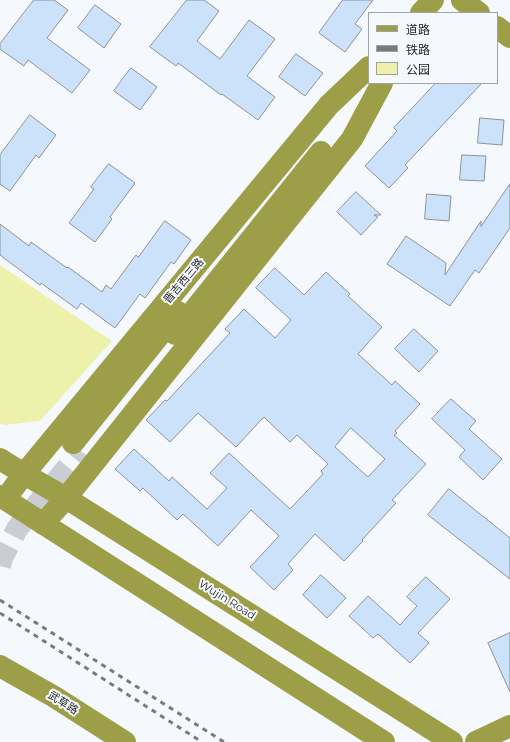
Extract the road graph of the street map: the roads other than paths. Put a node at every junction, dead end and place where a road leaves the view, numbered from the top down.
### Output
1 (433, 0) edge
2 (442, 0) edge
3 (462, 0) edge
4 (422, 12) edge
5 (438, 12) edge
6 (477, 12) edge
7 (498, 28) edge
8 (510, 37) edge
9 (368, 68) edge
10 (368, 73) edge
11 (376, 84) edge
12 (381, 84) edge
13 (0, 459) edge
14 (24, 474) junction
15 (2, 498) edge
16 (66, 498) junction
17 (43, 524) junction
18 (3, 676) edge
19 (510, 726) edge
20 (102, 742) edge
21 (125, 742) edge
22 (384, 742) edge
23 (452, 742) edge
24 (476, 742) edge

1 - 4 street
2 - 5 street
3 - 6 street
7 - 8 street
9 - 14 street, 晋吉西三路
10 - 11 street, 晋吉西三路
12 - 16 street
13 - 14 street, Wujin Road
14 - 15 street, 晋吉西三路
14 - 16 street, Wujin Road
15 - 17 street
16 - 17 street
16 - 23 street, Wujin Road
17 - 22 street
18 - 20 street, 武草路
18 - 21 street, 武草路
19 - 24 street

